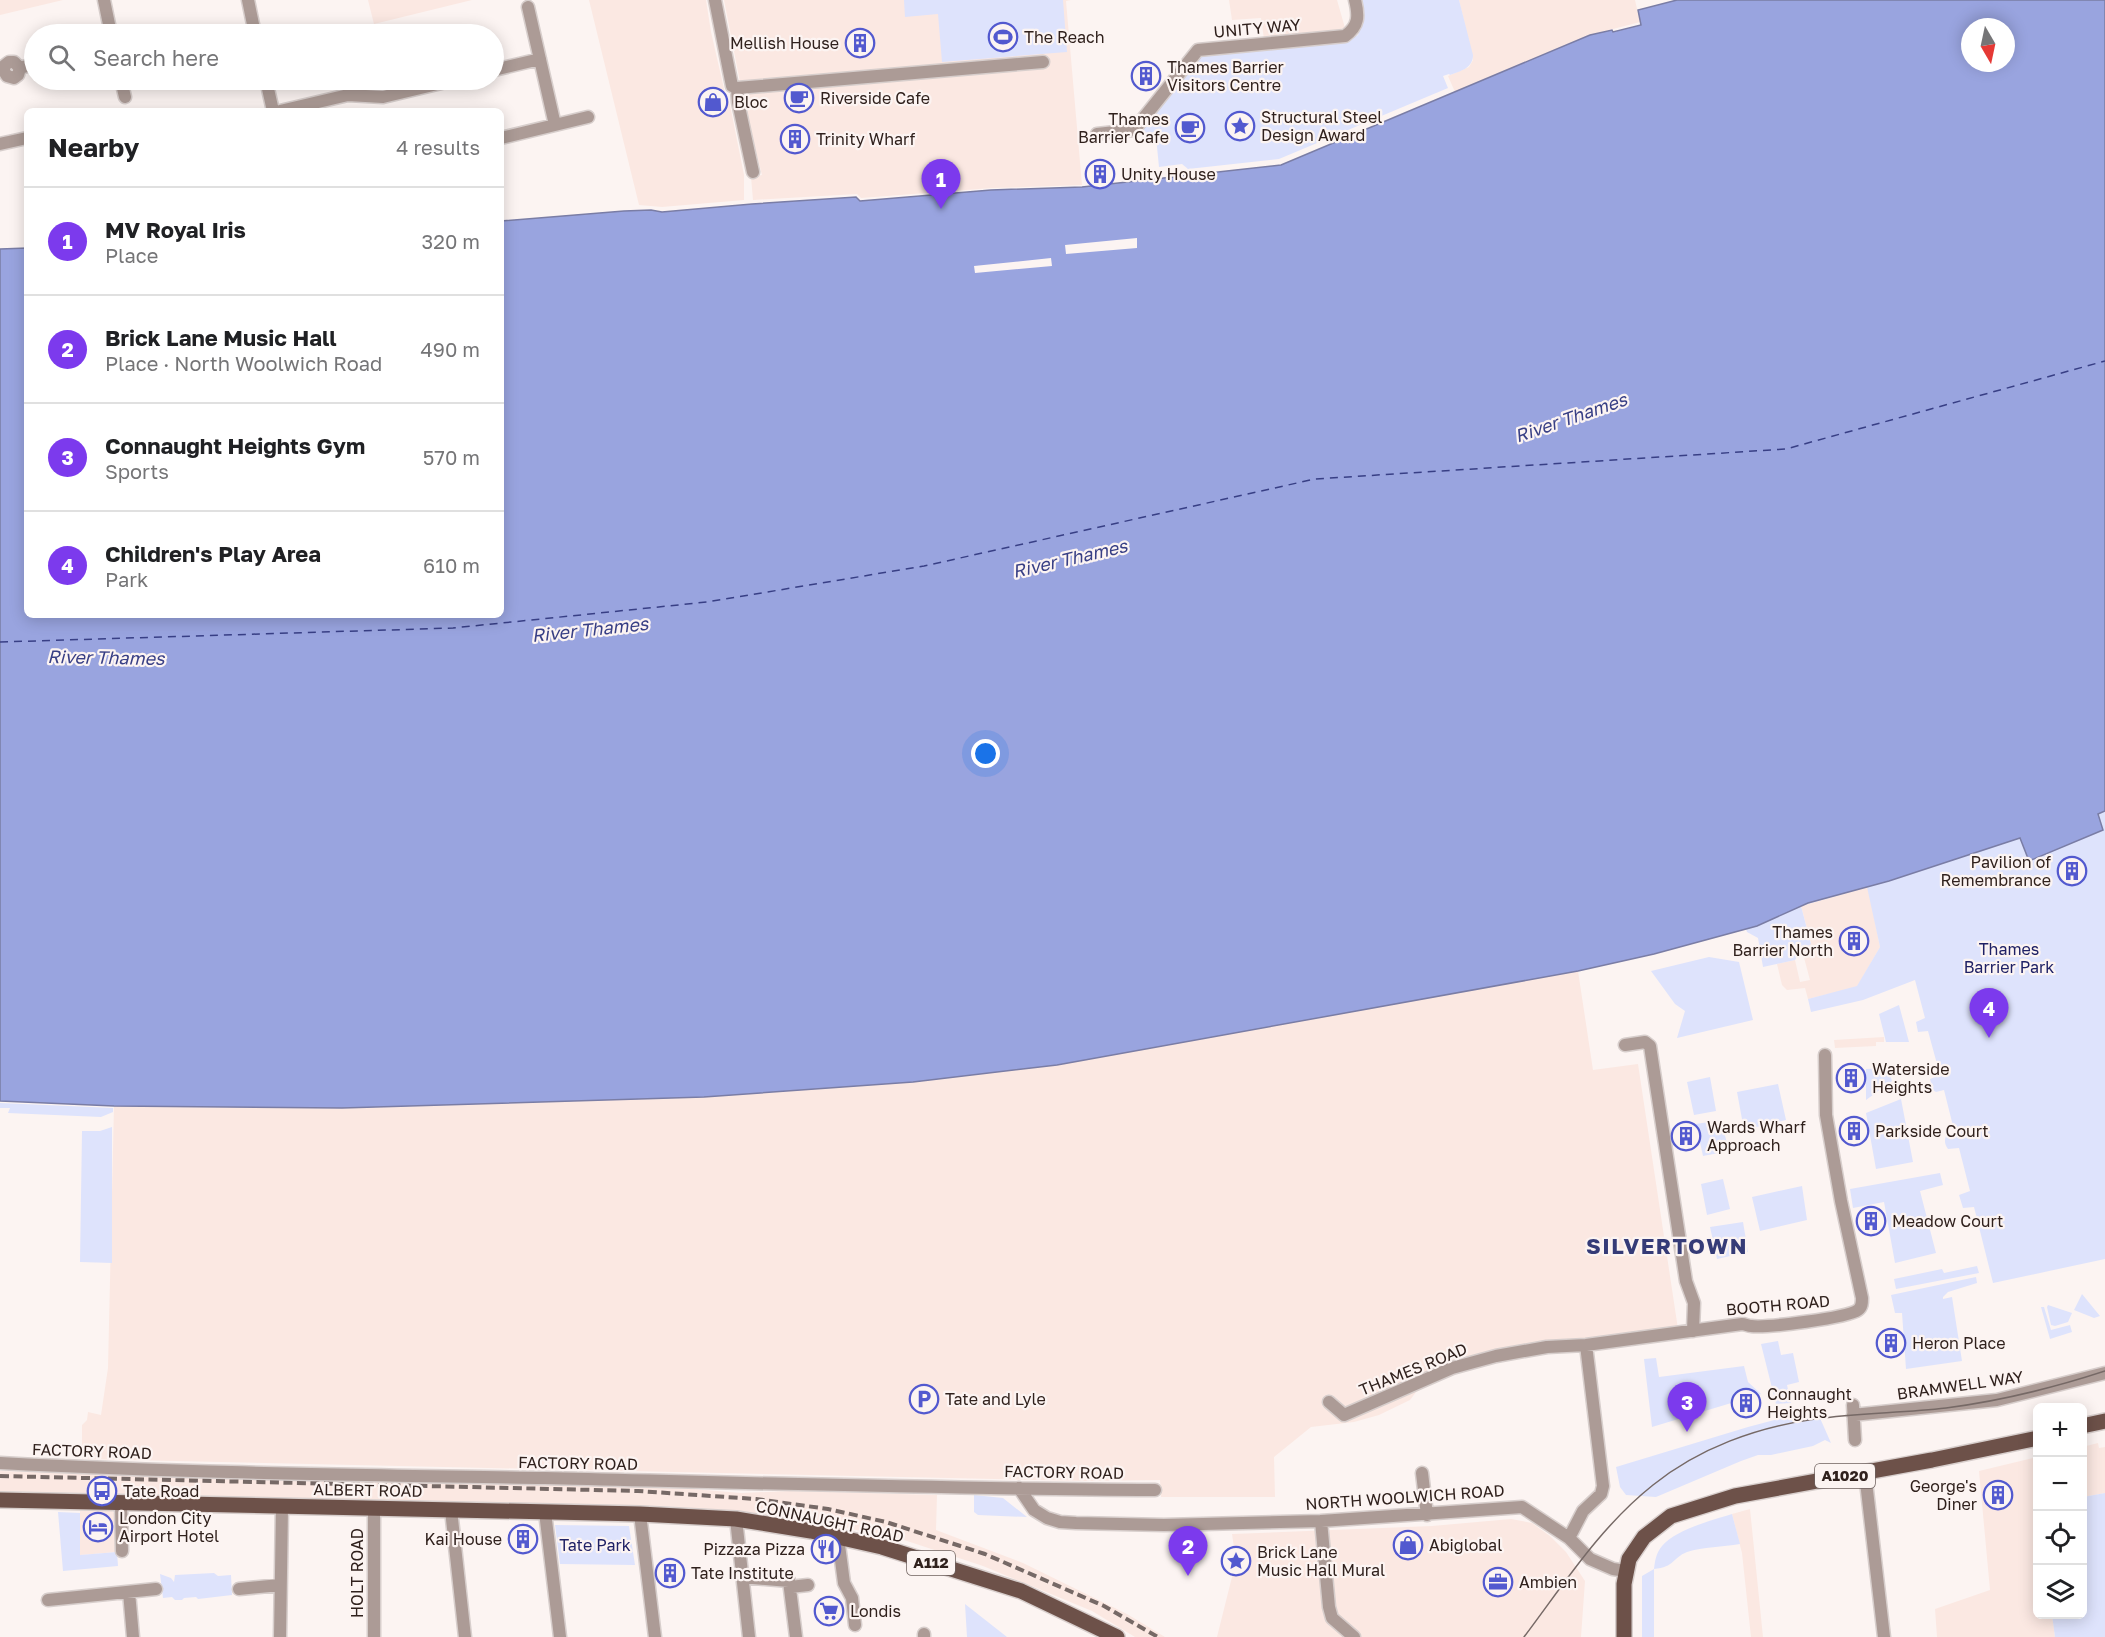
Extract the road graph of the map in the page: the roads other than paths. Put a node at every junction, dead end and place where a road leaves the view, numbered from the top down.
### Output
1 (104, 0) edge
2 (248, 0) edge
3 (715, 0) edge
4 (1355, 0) edge
5 (528, 7) dead end
6 (109, 24) edge
7 (253, 24) edge
8 (540, 59) junction
9 (1043, 62) dead end
10 (24, 67) edge
11 (504, 68) edge
12 (2, 72) edge
13 (737, 88) junction
14 (123, 90) edge
15 (268, 90) edge
16 (412, 90) edge
17 (125, 97) dead end
18 (272, 108) edge
19 (293, 108) edge
20 (588, 117) dead end
21 (555, 125) junction
22 (1097, 134) dead end
23 (504, 137) edge
24 (24, 139) edge
25 (0, 144) edge
26 (753, 172) dead end
27 (1625, 1045) dead end
28 (1825, 1055) dead end
29 (1693, 1331) junction
30 (1586, 1345) junction
31 (2105, 1373) edge
32 (1329, 1402) dead end
33 (2105, 1421) edge
34 (2087, 1425) edge
35 (2033, 1439) edge
36 (1855, 1440) dead end
37 (0, 1463) edge
38 (1422, 1473) dead end
39 (1865, 1473) junction
40 (1018, 1488) junction
41 (1155, 1490) dead end
42 (0, 1500) edge
43 (121, 1503) junction
44 (282, 1507) junction
45 (374, 1508) junction
46 (450, 1510) junction
47 (545, 1512) junction
48 (640, 1514) junction
49 (1426, 1515) junction
50 (736, 1519) junction
51 (1321, 1521) junction
52 (840, 1538) junction
53 (1569, 1538) junction
54 (122, 1551) dead end
55 (1626, 1571) junction
56 (742, 1576) junction
57 (280, 1585) junction
58 (808, 1585) dead end
59 (790, 1587) junction
60 (156, 1589) dead end
61 (239, 1589) dead end
62 (129, 1592) junction
63 (48, 1600) dead end
64 (855, 1625) dead end
65 (133, 1637) edge
66 (280, 1637) edge
67 (374, 1637) edge
68 (465, 1637) edge
69 (560, 1637) edge
70 (655, 1637) edge
71 (749, 1637) edge
72 (796, 1637) edge
73 (1117, 1637) edge
74 (1353, 1637) edge
75 (1624, 1637) edge
76 (1884, 1637) edge

1 - 6 street
2 - 7 street
3 - 13 street
4 - 22 street, UNITY WAY
5 - 8 street
8 - 11 street
8 - 21 street
9 - 13 street
10 - 12 street
13 - 26 street
14 - 17 street
15 - 18 street
16 - 19 street
20 - 21 street
21 - 23 street
24 - 25 street
27 - 29 street
28 - 29 street, BOOTH ROAD
29 - 30 street, THAMES ROAD
30 - 32 street, THAMES ROAD
30 - 53 street
31 - 36 street, BRAMWELL WAY
33 - 34 main road
35 - 39 main road, A1020
37 - 40 street, FACTORY ROAD
38 - 49 street
39 - 55 main road, A1020
39 - 76 street
40 - 41 street, FACTORY ROAD
40 - 51 street, NORTH WOOLWICH ROAD
42 - 43 main road, ALBERT ROAD / A112
43 - 44 main road, ALBERT ROAD / A112
43 - 54 street
44 - 45 main road, ALBERT ROAD / A112
44 - 57 street
45 - 46 main road, ALBERT ROAD / A112
45 - 67 street, HOLT ROAD
46 - 47 main road, ALBERT ROAD / A112
46 - 68 street
47 - 48 main road, ALBERT ROAD / A112
47 - 69 street
48 - 50 main road, ALBERT ROAD / A112
48 - 70 street
49 - 51 street, NORTH WOOLWICH ROAD
49 - 53 street, NORTH WOOLWICH ROAD
50 - 52 main road, CONNAUGHT ROAD / A112
50 - 56 street
51 - 74 street
52 - 64 street
52 - 73 main road, CONNAUGHT ROAD / A112
53 - 55 street, NORTH WOOLWICH ROAD
55 - 75 main road, A1020
56 - 59 street
56 - 71 street
57 - 61 street
57 - 66 street
58 - 59 street
59 - 72 street
60 - 62 street
62 - 63 street
62 - 65 street

